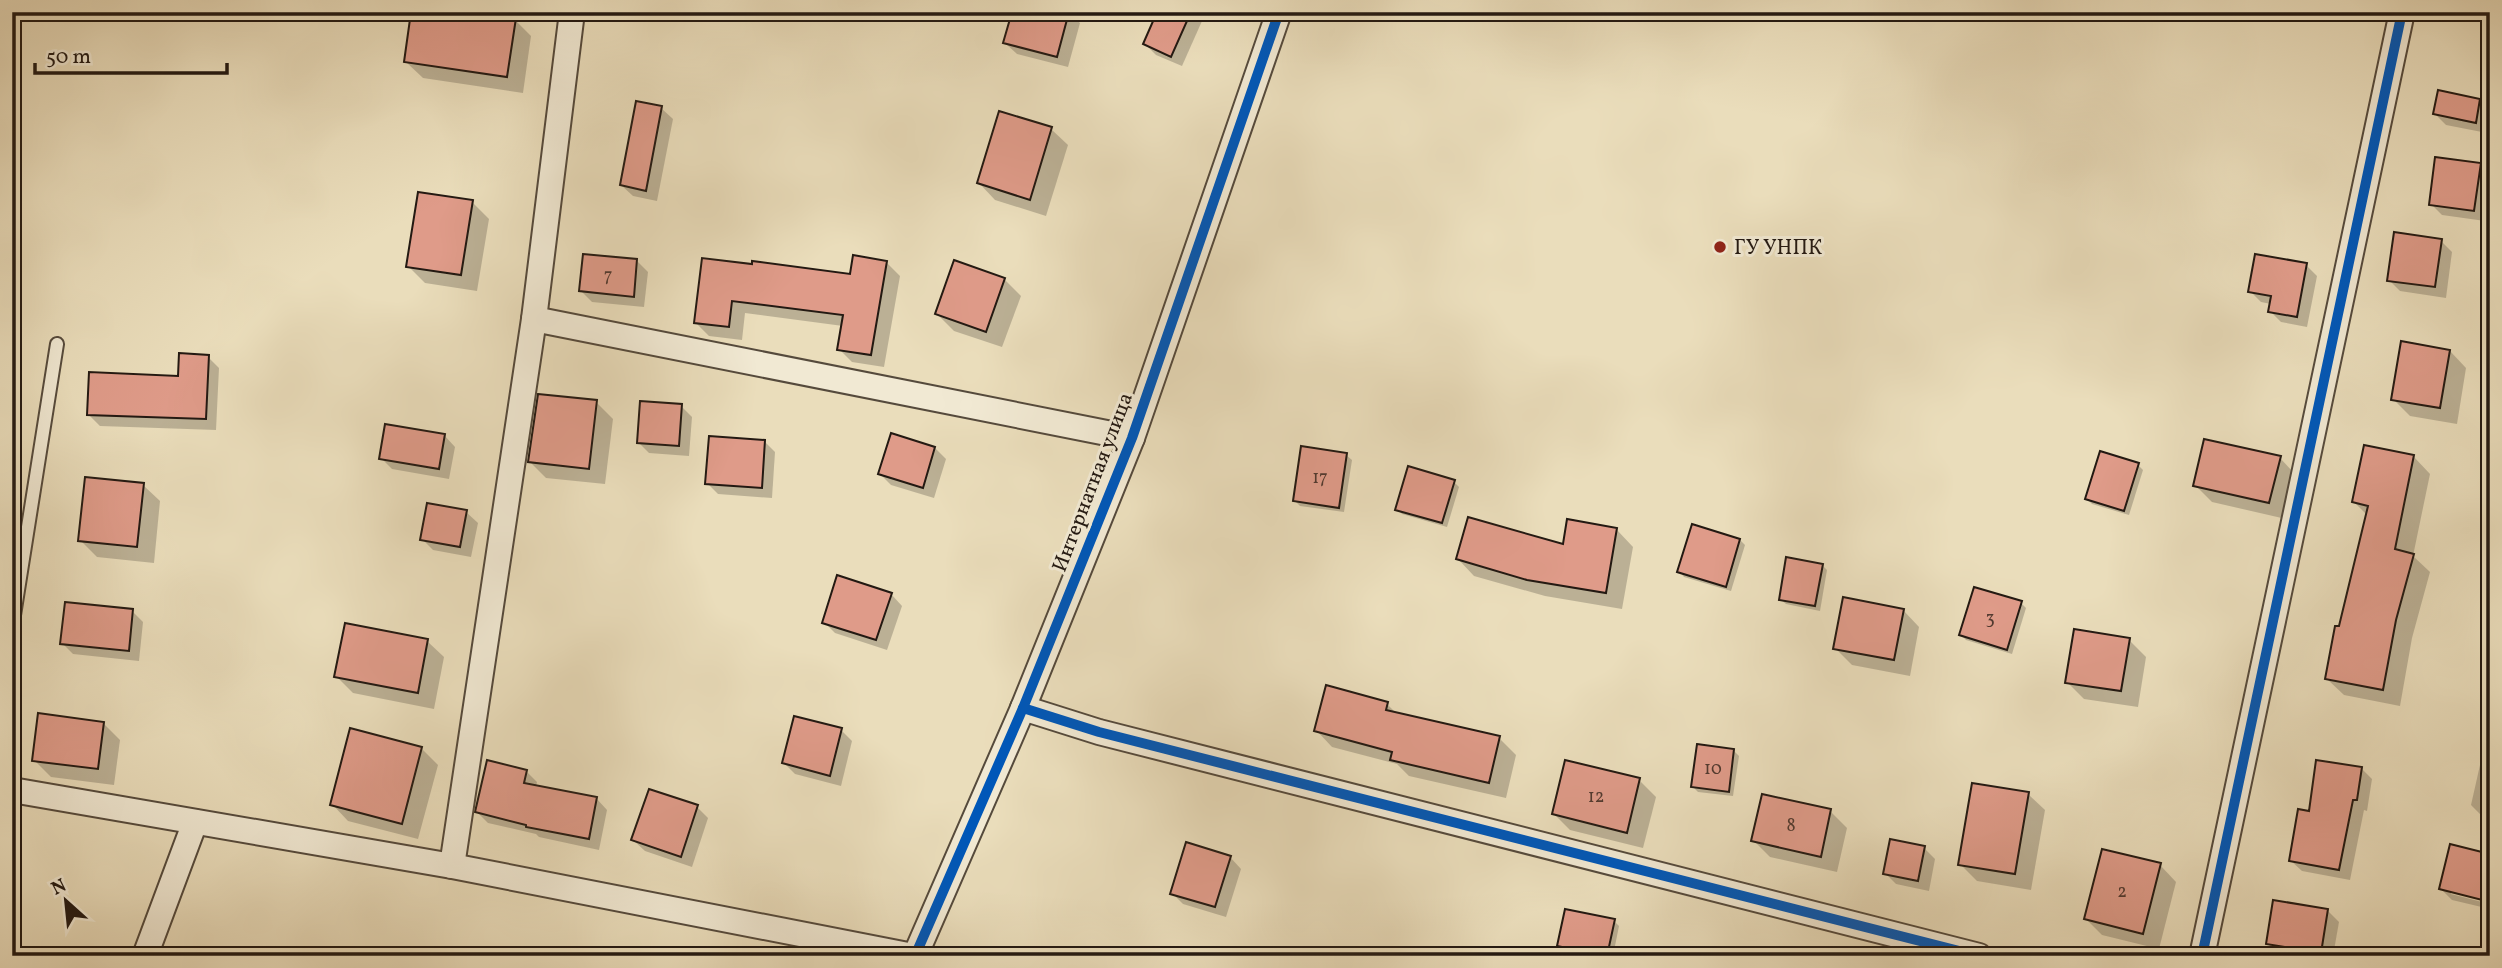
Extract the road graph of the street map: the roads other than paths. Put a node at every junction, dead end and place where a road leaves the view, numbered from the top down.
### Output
1 (572, 12) edge
2 (1279, 12) edge
3 (2402, 12) edge
4 (534, 320) junction
5 (57, 344) dead end
6 (1132, 438) junction
7 (12, 628) edge
8 (1023, 708) junction
9 (12, 790) edge
10 (195, 822) junction
11 (452, 866) junction
12 (145, 956) edge
13 (914, 956) edge
14 (1979, 956) edge
15 (2202, 956) edge

1 - 4 street
2 - 6 street, Интернатная улица
3 - 15 street
4 - 6 street
4 - 11 street
5 - 7 lane
6 - 8 street, Интернатная улица
8 - 13 street, Интернатная улица
8 - 14 street
9 - 10 street
10 - 11 street
10 - 12 street
11 - 13 street

